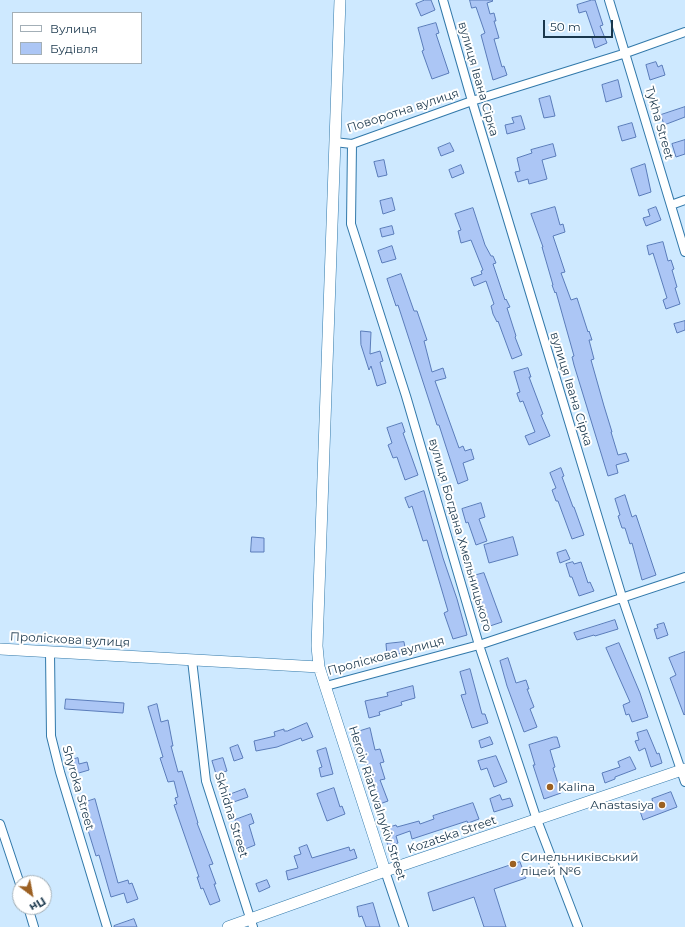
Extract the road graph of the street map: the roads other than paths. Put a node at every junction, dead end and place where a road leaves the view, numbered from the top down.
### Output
1 (340, 0) edge
2 (443, 0) edge
3 (609, 0) edge
4 (685, 32) edge
5 (626, 53) junction
6 (472, 101) junction
7 (334, 142) junction
8 (352, 144) junction
9 (685, 200) edge
10 (671, 205) junction
11 (685, 252) edge
12 (685, 577) edge
13 (622, 597) junction
14 (479, 645) junction
15 (0, 649) edge
16 (50, 652) junction
17 (192, 660) junction
18 (319, 667) junction
19 (326, 686) junction
20 (683, 770) edge
21 (685, 782) edge
22 (537, 820) junction
23 (0, 824) edge
24 (385, 871) junction
25 (17, 875) edge
26 (30, 915) edge
27 (252, 923) edge
28 (34, 927) edge
29 (107, 927) edge
30 (228, 927) edge
31 (404, 927) edge
32 (578, 927) edge

1 - 7 street
2 - 6 street, вулиця Івана Сірка
3 - 5 street, Tykha Street
4 - 5 street, Поворотна вулиця
5 - 6 street, Поворотна вулиця
5 - 10 street, Tykha Street
6 - 8 street, Поворотна вулиця
6 - 13 street, вулиця Івана Сірка
7 - 8 street, Поворотна вулиця
7 - 18 street
8 - 14 street, вулиця Богдана Хмельницького
9 - 10 street
10 - 11 street, Tykha Street
12 - 13 street, Проліскова вулиця
13 - 14 street, Проліскова вулиця
13 - 20 street, вулиця Івана Сірка
14 - 19 street, Проліскова вулиця
14 - 22 street, вулиця Богдана Хмельницького
15 - 16 street, Проліскова вулиця
16 - 17 street, Проліскова вулиця
16 - 29 street, Shyroka Street
17 - 18 street, Проліскова вулиця
17 - 27 street, Skhidna Street
18 - 19 street, Проліскова вулиця
19 - 24 street, Heroiv Riatuvalnykiv Street
20 - 21 street, вулиця Івана Сірка
20 - 22 street, Kozatska Street
22 - 24 street, Kozatska Street
22 - 32 street, вулиця Богдана Хмельницького
23 - 25 street
24 - 27 street, Kozatska Street
24 - 31 street, Heroiv Riatuvalnykiv Street
26 - 28 street
27 - 30 street, Kozatska Street

